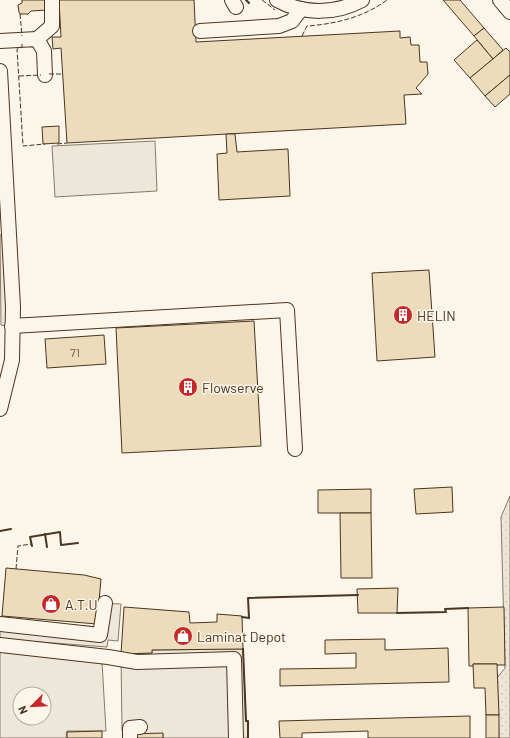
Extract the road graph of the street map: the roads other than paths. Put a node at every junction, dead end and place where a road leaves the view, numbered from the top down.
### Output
1 (52, 0) edge
2 (277, 0) edge
3 (362, 0) edge
4 (500, 0) edge
5 (307, 7) edge
6 (510, 12) edge
7 (200, 31) dead end
8 (37, 39) junction
9 (0, 41) edge
10 (0, 71) edge
11 (45, 75) dead end
12 (2, 123) edge
13 (12, 326) junction
14 (0, 409) edge
15 (295, 449) dead end
16 (105, 604) dead end
17 (0, 624) edge
18 (0, 645) edge
19 (140, 727) dead end
20 (130, 738) edge
21 (236, 738) edge

1 - 8 street
2 - 5 street
3 - 5 street
4 - 6 street
5 - 7 street
8 - 9 street
8 - 11 street
10 - 12 street
12 - 13 street
13 - 14 street
13 - 15 street
16 - 17 street
18 - 21 street
19 - 20 street

